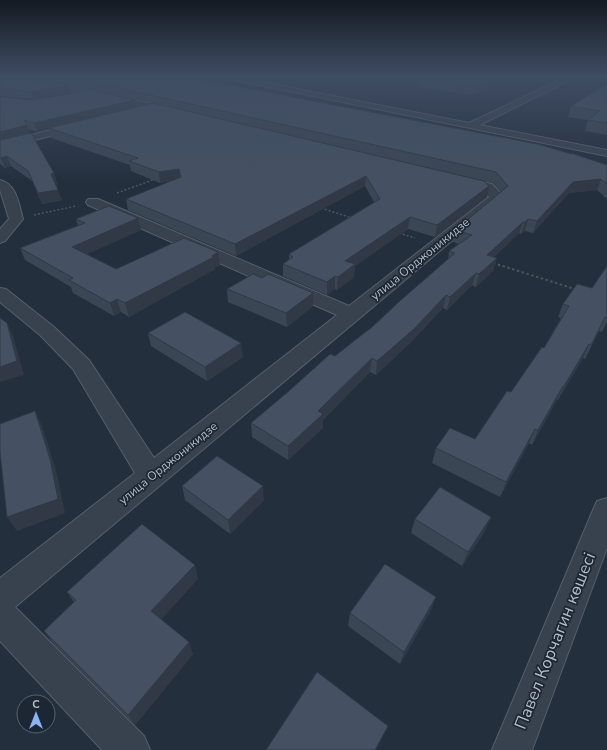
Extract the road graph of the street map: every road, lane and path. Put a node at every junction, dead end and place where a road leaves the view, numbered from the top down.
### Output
1 (140, 111) edge
2 (173, 111) edge
3 (394, 111) edge
4 (501, 111) edge
5 (132, 113) edge
6 (186, 114) edge
7 (470, 126) junction
8 (86, 128) edge
9 (0, 146) edge
10 (607, 153) edge
11 (159, 177) edge
12 (449, 178) edge
13 (0, 184) edge
14 (93, 202) junction
15 (317, 207) edge
16 (16, 219) junction
17 (354, 219) edge
18 (392, 231) edge
19 (0, 238) edge
20 (437, 245) junction
21 (489, 262) edge
22 (578, 290) edge
23 (0, 293) edge
24 (351, 314) junction
25 (151, 476) junction
26 (607, 510) edge
27 (0, 598) edge
28 (0, 616) edge
29 (130, 750) edge
30 (512, 750) edge

1 - 5 street
2 - 6 street
3 - 7 street
4 - 7 street
7 - 10 street
8 - 9 street
11 - 14 path
12 - 20 street, улица Орджоникидзе
13 - 16 street
14 - 16 path
14 - 24 street
15 - 17 path
16 - 19 street
18 - 20 path
20 - 24 street, улица Орджоникидзе
21 - 22 path
23 - 25 street
24 - 25 street, улица Орджоникидзе
25 - 27 street, улица Орджоникидзе
26 - 30 street, Павел Корчагин көшесі
28 - 29 street

